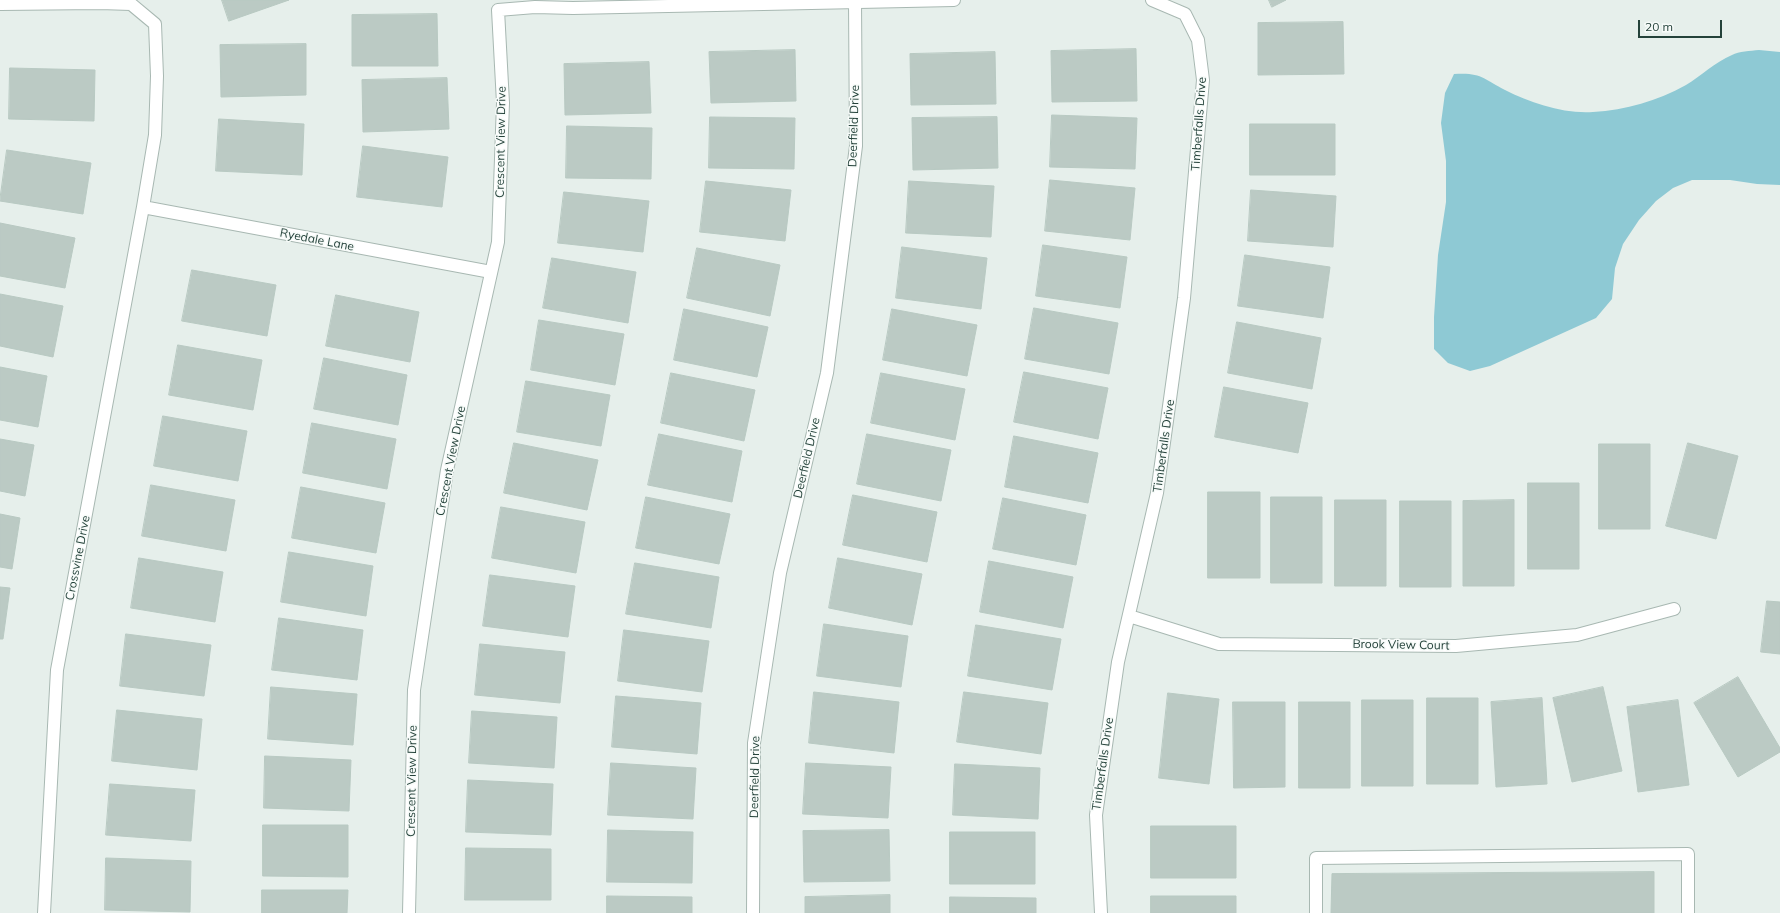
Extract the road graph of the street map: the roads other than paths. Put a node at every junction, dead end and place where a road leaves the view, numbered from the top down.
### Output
1 (954, 0) edge
2 (1152, 0) edge
3 (855, 2) junction
4 (0, 4) edge
5 (143, 207) junction
6 (491, 272) junction
7 (1674, 609) dead end
8 (1129, 616) junction
9 (44, 913) edge
10 (409, 913) edge
11 (754, 913) edge
12 (1101, 913) edge
13 (1316, 913) edge
14 (1688, 913) edge

1 - 3 street
2 - 8 street, Timberfalls Drive
3 - 6 street, Crescent View Drive
3 - 11 street, Deerfield Drive
4 - 5 street, Crossvine Drive
5 - 6 street, Ryedale Lane
5 - 9 street, Crossvine Drive
6 - 10 street, Crescent View Drive
7 - 8 street, Brook View Court
8 - 12 street, Timberfalls Drive
13 - 14 street

